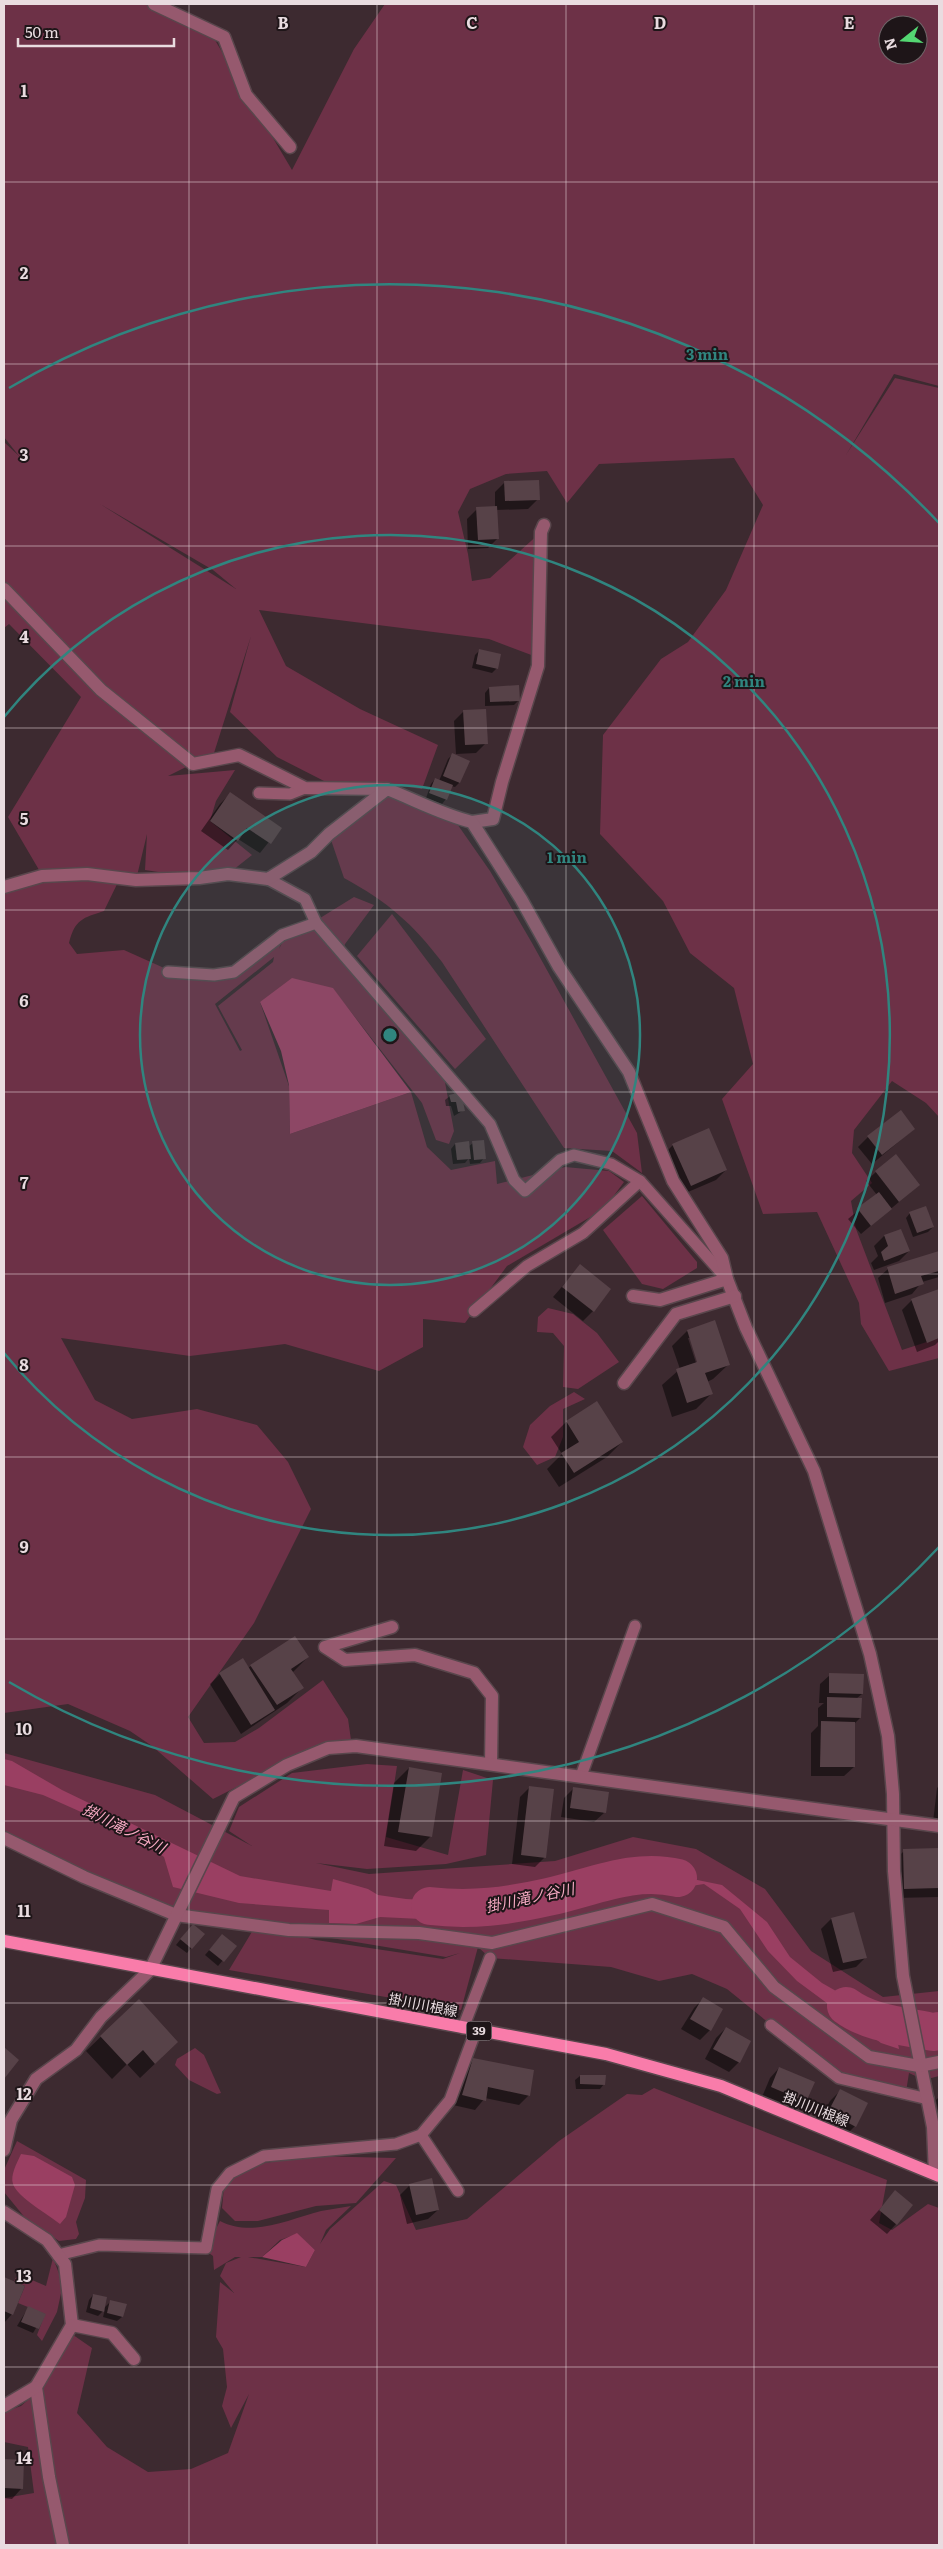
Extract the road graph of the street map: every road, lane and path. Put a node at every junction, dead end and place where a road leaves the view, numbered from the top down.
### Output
1 (154, 4) edge
2 (290, 146) dead end
3 (544, 525) dead end
4 (4, 589) edge
5 (305, 788) junction
6 (386, 789) junction
7 (260, 793) dead end
8 (472, 822) junction
9 (268, 879) junction
10 (4, 886) edge
11 (316, 922) junction
12 (168, 972) dead end
13 (640, 1181) junction
14 (727, 1279) junction
15 (633, 1296) dead end
16 (735, 1296) junction
17 (474, 1311) dead end
18 (624, 1383) dead end
19 (635, 1626) dead end
20 (392, 1627) dead end
21 (491, 1764) junction
22 (581, 1776) junction
23 (892, 1818) junction
24 (939, 1826) edge
25 (4, 1838) edge
26 (176, 1915) junction
27 (4, 1941) edge
28 (490, 1958) dead end
29 (150, 1970) junction
30 (772, 2025) dead end
31 (462, 2028) junction
32 (476, 2030) junction
33 (939, 2062) edge
34 (919, 2066) junction
35 (928, 2099) junction
36 (936, 2127) edge
37 (421, 2135) junction
38 (4, 2150) edge
39 (937, 2175) edge
40 (458, 2190) dead end
41 (4, 2212) edge
42 (58, 2255) junction
43 (72, 2325) junction
44 (134, 2358) dead end
45 (36, 2387) junction
46 (4, 2406) edge
47 (63, 2545) edge

1 - 2 street
3 - 8 street
4 - 5 street
5 - 6 street
5 - 7 lane
6 - 8 street
6 - 9 street
8 - 14 street
9 - 10 street
9 - 11 lane
11 - 12 lane
11 - 13 lane
13 - 14 lane
13 - 17 lane
14 - 15 street
14 - 16 street
16 - 18 street
16 - 23 street
19 - 22 lane
20 - 21 street
21 - 22 street
21 - 26 street
22 - 23 street
23 - 24 street
23 - 34 street
25 - 26 street
26 - 29 street
26 - 34 street
27 - 29 main road, 掛川川根線 / 39
28 - 31 lane
29 - 31 main road, 掛川川根線 / 39
29 - 38 street
30 - 35 lane
31 - 32 main road, 掛川川根線 / 39
32 - 37 lane
32 - 39 main road, 掛川川根線 / 39
33 - 34 street
34 - 35 street
35 - 36 street
36 - 39 street
37 - 40 lane
37 - 42 lane
41 - 42 street
42 - 43 street
43 - 44 street
43 - 45 street
45 - 46 street
45 - 47 street

